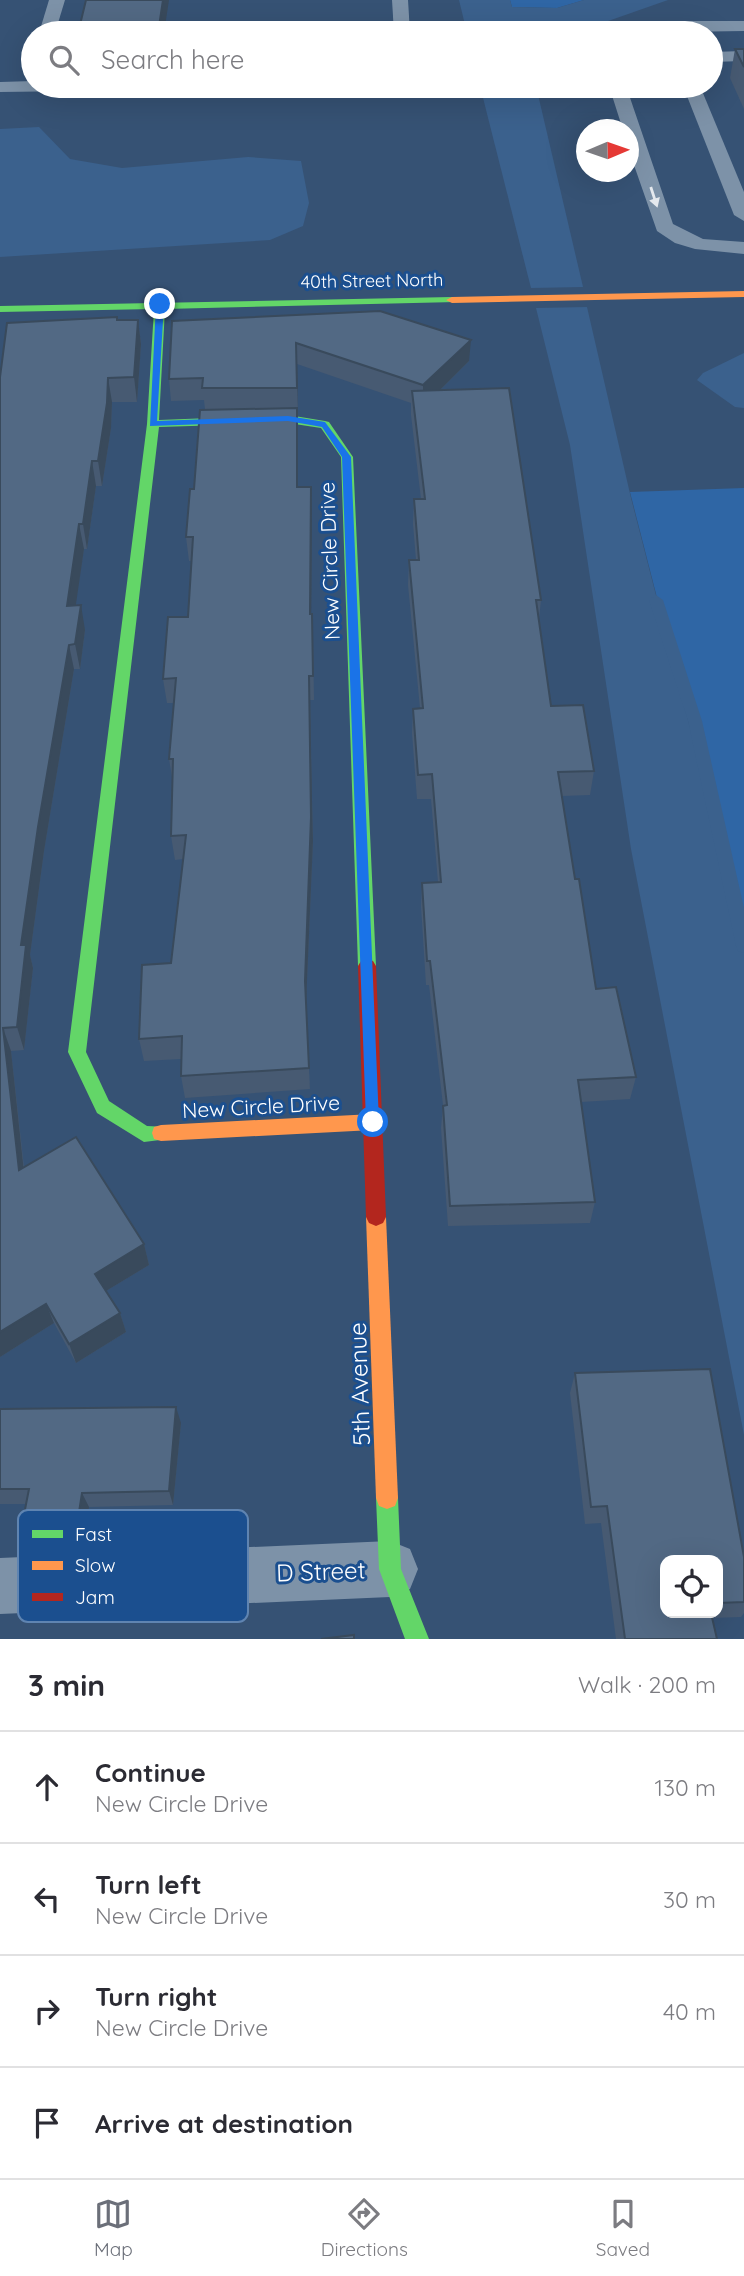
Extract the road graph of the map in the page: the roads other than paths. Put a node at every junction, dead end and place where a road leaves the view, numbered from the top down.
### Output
1 (57, 0) edge
2 (400, 0) edge
3 (51, 21) edge
4 (401, 21) edge
5 (723, 26) edge
6 (744, 26) edge
7 (744, 56) edge
8 (723, 57) edge
9 (21, 86) edge
10 (0, 87) edge
11 (621, 98) edge
12 (696, 98) edge
13 (744, 215) edge
14 (744, 248) edge
15 (744, 294) edge
16 (160, 304) junction
17 (0, 309) edge
18 (153, 424) junction
19 (373, 1122) junction
20 (390, 1569) junction
21 (248, 1575) edge
22 (18, 1585) edge
23 (0, 1586) edge
24 (417, 1639) edge

1 - 3 lane
2 - 4 lane
5 - 6 lane
7 - 8 lane
9 - 10 lane
11 -> 14 lane
12 - 13 lane
15 - 16 street, 40th Street North
16 - 17 street, 40th Street North
16 - 18 street, New Circle Drive
18 - 19 street, New Circle Drive
18 - 19 street, New Circle Drive
19 - 20 street, 5th Avenue
20 - 21 street, D Street
20 - 24 street, 5th Avenue
22 - 23 street, D Street

